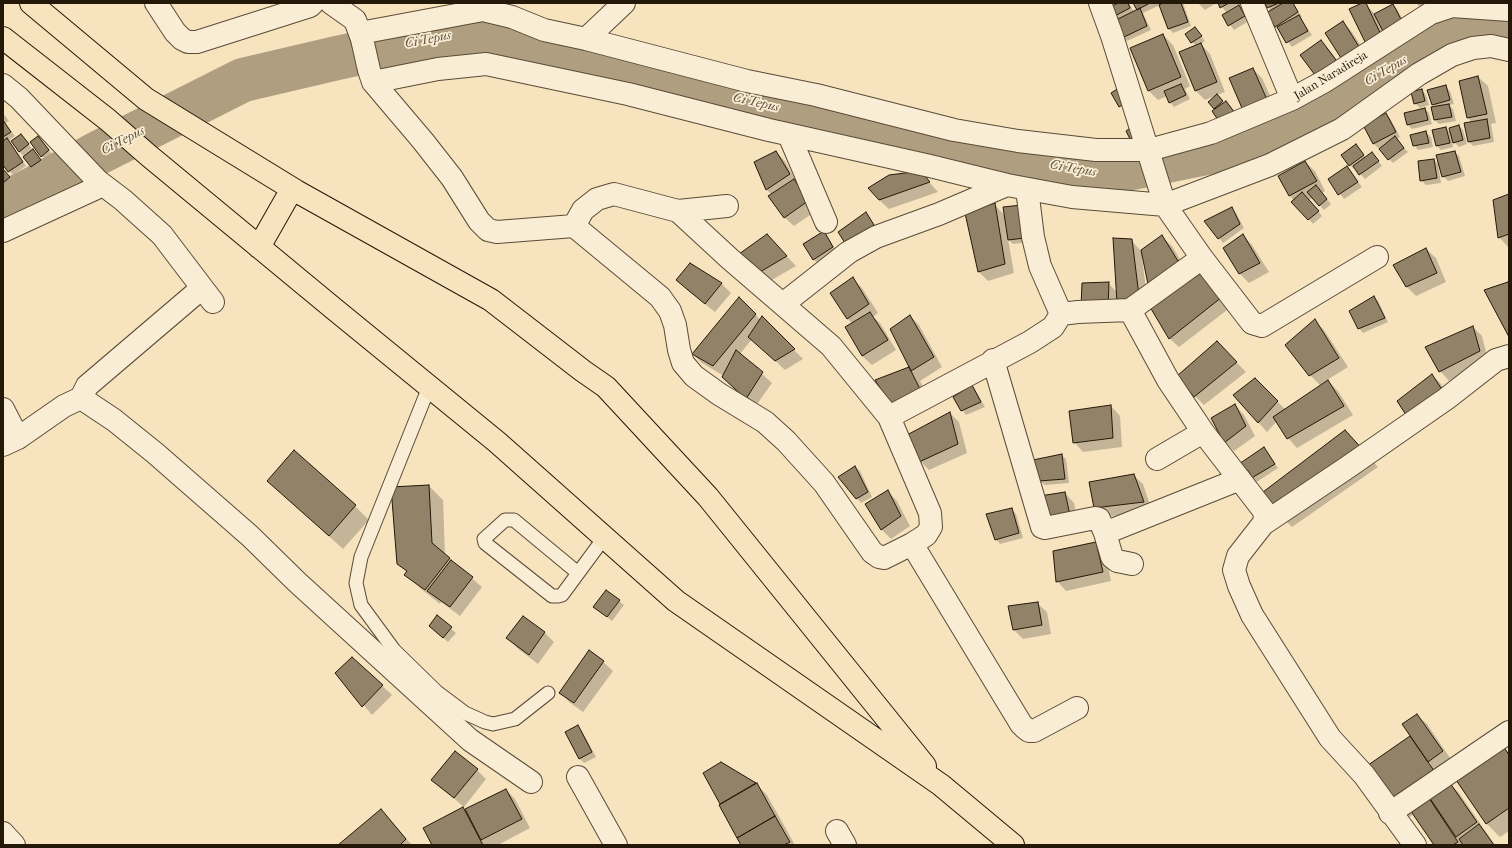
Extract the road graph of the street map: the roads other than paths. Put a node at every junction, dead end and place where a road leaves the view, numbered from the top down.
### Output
1 (32, 3) edge
2 (156, 3) edge
3 (313, 3) edge
4 (330, 3) edge
5 (624, 3) edge
6 (1100, 3) edge
7 (1252, 3) edge
8 (1451, 4) edge
9 (1509, 10) edge
10 (361, 36) junction
11 (3, 38) edge
12 (586, 39) junction
13 (1509, 50) edge
14 (371, 76) junction
15 (3, 85) edge
16 (1292, 99) junction
17 (789, 134) junction
18 (1150, 156) junction
19 (101, 183) junction
20 (1017, 187) junction
21 (292, 189) junction
22 (1164, 201) junction
23 (727, 206) dead end
24 (678, 211) junction
25 (826, 222) dead end
26 (574, 226) junction
27 (3, 231) edge
28 (259, 247) junction
29 (1377, 257) dead end
30 (1202, 258) junction
31 (783, 304) junction
32 (1130, 310) junction
33 (1061, 314) junction
34 (1509, 356) edge
35 (993, 360) junction
36 (429, 387) junction
37 (81, 398) junction
38 (3, 409) edge
39 (889, 417) junction
40 (1203, 432) junction
41 (11, 441) edge
42 (1156, 459) dead end
43 (1240, 479) junction
44 (1263, 524) junction
45 (1105, 533) junction
46 (604, 538) junction
47 (912, 544) junction
48 (1132, 564) dead end
49 (578, 573) junction
50 (389, 656) junction
51 (548, 693) dead end
52 (1077, 708) dead end
53 (1509, 732) edge
54 (578, 777) dead end
55 (531, 782) dead end
56 (941, 785) junction
57 (1390, 813) junction
58 (3, 833) edge
59 (14, 845) edge
60 (616, 845) edge
61 (1013, 845) edge
62 (1415, 845) edge

1 - 21 highway
2 - 3 street
4 - 10 street
5 - 12 street
6 - 18 street
7 - 16 street
8 - 9 street, Jalan Naradireja
8 - 16 street, Jalan Naradireja
10 - 12 street, Jalan Naradireja
10 - 14 street
11 - 28 highway
12 - 18 street, Jalan Naradireja
13 - 22 street
14 - 17 street
14 - 26 street
15 - 19 street
16 - 18 street, Jalan Naradireja
17 - 20 street
17 - 25 street
18 - 22 street
19 - 27 street
19 - 37 street
20 - 22 street
20 - 31 street
20 - 33 street
21 - 28 highway
21 - 56 highway
22 - 30 street
23 - 24 street
24 - 26 street
24 - 31 street
26 - 47 street
28 - 36 highway
29 - 30 street
30 - 32 street
31 - 39 street
32 - 33 street
32 - 40 street
33 - 35 street
34 - 44 street
35 - 39 street
35 - 45 street
36 - 46 highway
36 - 50 lane
37 - 41 street
37 - 50 street
38 - 41 street
39 - 47 street
40 - 42 street
40 - 43 street
43 - 44 street
43 - 45 street
44 - 57 street
45 - 48 street
46 - 49 lane
46 - 56 highway
47 - 52 street
49 - 49 lane
50 - 51 lane
50 - 55 street
53 - 57 street
54 - 60 street
56 - 61 highway
57 - 62 street
58 - 59 street

